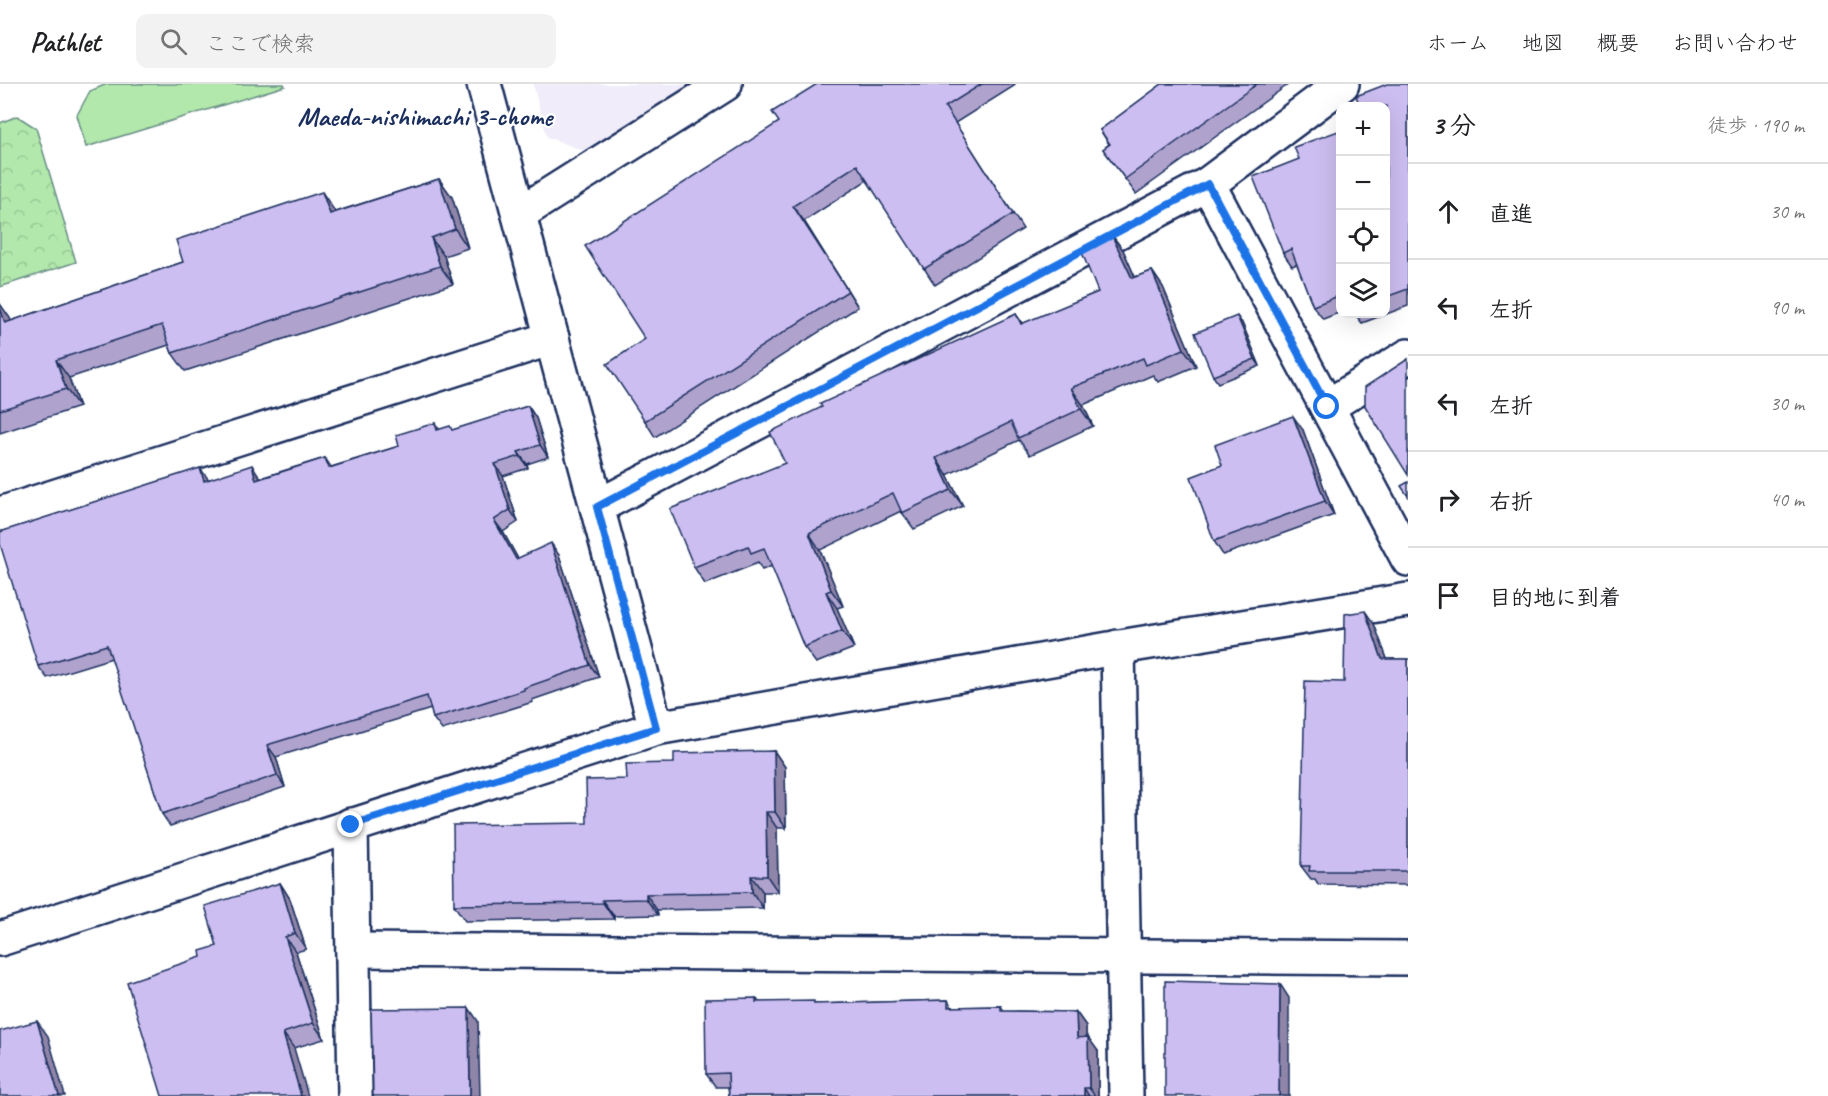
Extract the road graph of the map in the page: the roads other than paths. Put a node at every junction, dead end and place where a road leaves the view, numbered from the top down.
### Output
1 (484, 84) edge
2 (725, 84) edge
3 (1342, 84) edge
4 (1208, 184) junction
5 (519, 214) junction
6 (552, 338) junction
7 (1408, 356) edge
8 (1327, 407) junction
9 (597, 507) junction
10 (0, 514) edge
11 (1408, 559) edge
12 (1408, 600) edge
13 (1118, 647) junction
14 (656, 728) junction
15 (351, 825) junction
16 (0, 939) edge
17 (353, 950) junction
18 (1124, 955) junction
19 (1408, 957) edge
20 (355, 1096) edge
21 (1126, 1096) edge

1 - 5 street
2 - 5 street
3 - 4 street
4 - 8 street
4 - 9 street
5 - 6 street
6 - 9 street
6 - 10 street
7 - 8 street
8 - 11 street
9 - 14 street
12 - 13 street
13 - 14 street
13 - 18 street
14 - 15 street
15 - 16 street
15 - 17 street
17 - 18 street
17 - 20 street
18 - 19 street
18 - 21 street

